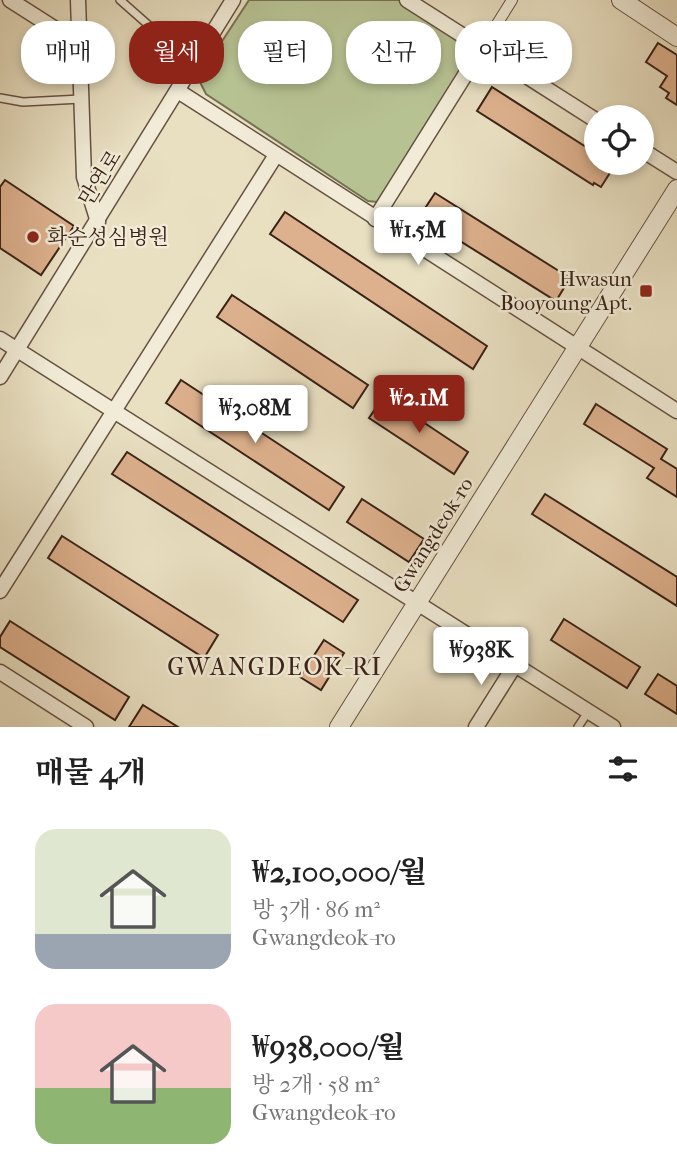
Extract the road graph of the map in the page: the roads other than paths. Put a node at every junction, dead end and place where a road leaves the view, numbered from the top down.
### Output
1 (10, 0) edge
2 (78, 0) edge
3 (120, 0) edge
4 (233, 0) edge
5 (407, 0) edge
6 (512, 0) edge
7 (622, 0) edge
8 (43, 21) edge
9 (78, 21) edge
10 (144, 21) edge
11 (220, 21) edge
12 (499, 21) edge
13 (455, 31) edge
14 (677, 37) edge
15 (80, 84) edge
16 (182, 84) edge
17 (459, 84) edge
18 (539, 84) edge
19 (178, 91) junction
20 (0, 98) edge
21 (81, 99) junction
22 (584, 113) edge
23 (276, 155) junction
24 (654, 158) edge
25 (677, 172) edge
26 (677, 189) edge
27 (375, 219) junction
28 (98, 222) junction
29 (0, 339) edge
30 (577, 348) junction
31 (17, 349) junction
32 (0, 377) edge
33 (114, 411) junction
34 (677, 411) edge
35 (0, 592) edge
36 (418, 603) junction
37 (515, 665) junction
38 (0, 673) edge
39 (588, 712) junction
40 (86, 727) edge
41 (339, 727) edge
42 (476, 727) edge
43 (578, 727) edge
44 (612, 727) edge

1 - 8 street
2 - 9 street
3 - 10 lane
4 - 11 street, 만연로
5 - 13 street
6 - 12 street
7 - 14 street
15 - 21 street
16 - 19 street, 만연로
17 - 27 street
18 - 22 street
19 - 23 street
19 - 28 street, 만연로
20 - 21 lane
21 - 28 street
23 - 27 street
23 - 33 street
24 - 25 street
26 - 30 street, Gwangdeok-ro
27 - 30 street
28 - 31 street, 만연로
29 - 31 street
30 - 34 street
30 - 36 street, Gwangdeok-ro
31 - 32 street, 만연로
31 - 33 street
33 - 35 street
33 - 36 street
36 - 37 street
36 - 41 street, Gwangdeok-ro
37 - 39 street
37 - 42 street
38 - 40 street
39 - 43 lane
39 - 44 street

